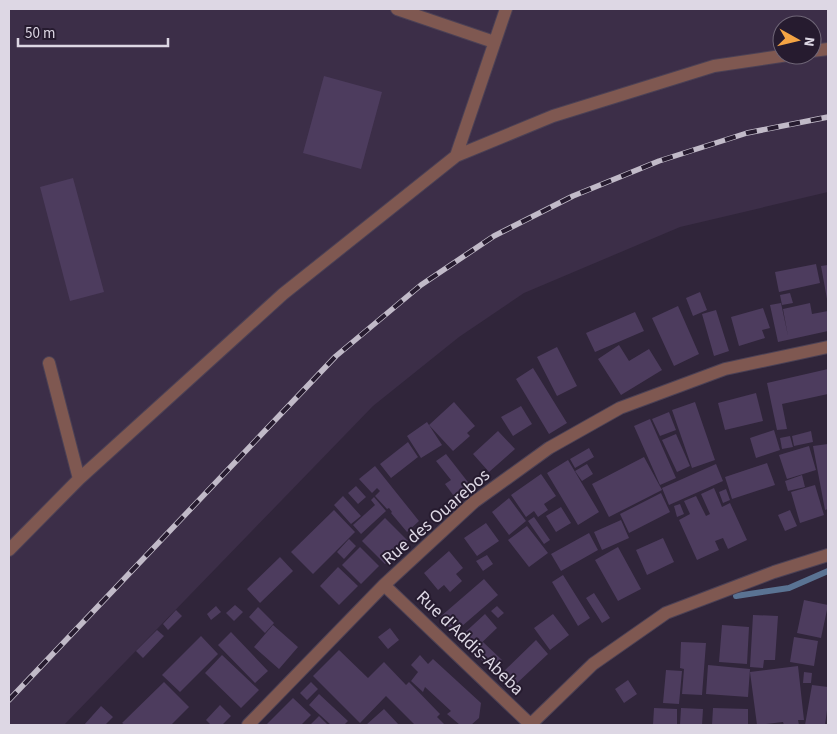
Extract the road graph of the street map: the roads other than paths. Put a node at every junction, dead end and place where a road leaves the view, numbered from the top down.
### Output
1 (397, 9) edge
2 (506, 9) edge
3 (494, 42) junction
4 (772, 57) edge
5 (456, 156) junction
6 (828, 347) edge
7 (49, 362) dead end
8 (79, 479) junction
9 (9, 550) edge
10 (828, 555) edge
11 (384, 585) junction
12 (248, 725) edge
13 (530, 725) edge

1 - 3 street
2 - 3 street
3 - 5 street
4 - 5 street
5 - 8 street
6 - 11 street, Rue des Ouarebos
7 - 8 street
8 - 9 street
10 - 13 street
11 - 12 street, Rue des Ouarebos
11 - 13 street, Rue d'Addis-Abeba

